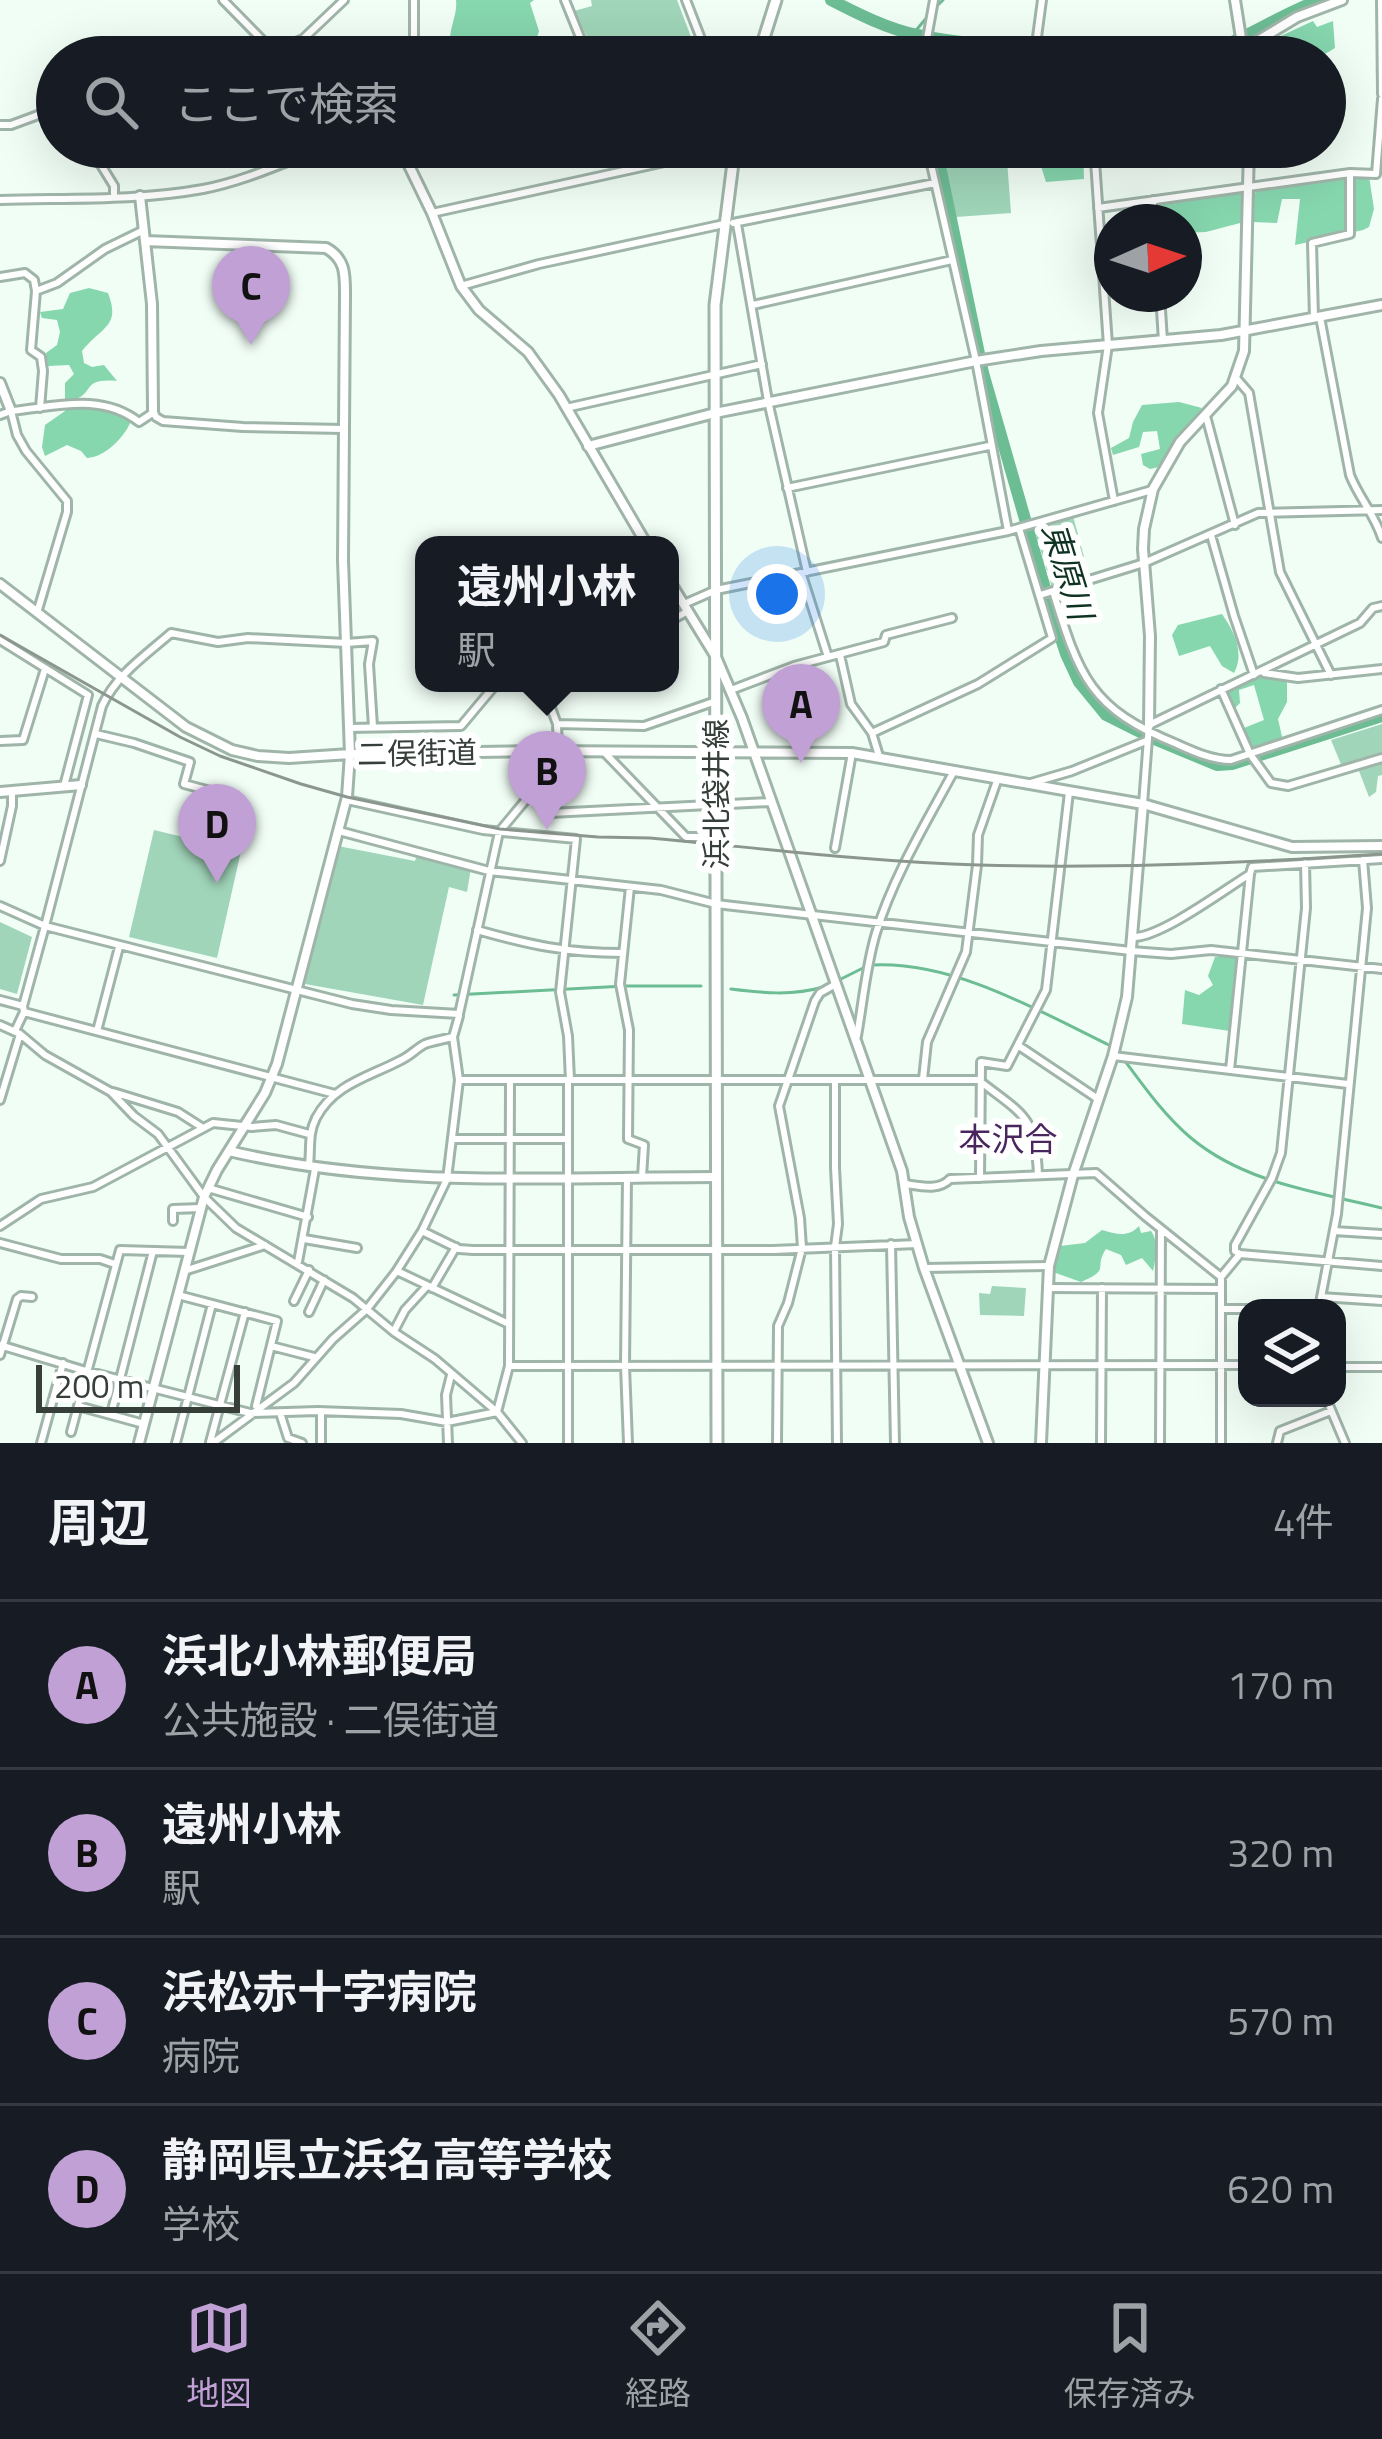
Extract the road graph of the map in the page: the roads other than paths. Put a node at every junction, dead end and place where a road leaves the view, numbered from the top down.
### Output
1 (224, 0) edge
2 (344, 0) edge
3 (414, 0) edge
4 (565, 0) edge
5 (686, 0) edge
6 (776, 0) edge
7 (934, 0) edge
8 (1042, 0) edge
9 (1235, 0) edge
10 (1342, 0) edge
11 (1381, 0) edge
12 (259, 36) edge
13 (306, 36) edge
14 (414, 36) edge
15 (580, 36) edge
16 (700, 36) edge
17 (764, 36) edge
18 (926, 36) edge
19 (1040, 36) edge
20 (1241, 36) edge
21 (1266, 36) edge
22 (1382, 96) edge
23 (36, 116) edge
24 (0, 125) edge
25 (1381, 127) edge
26 (103, 168) edge
27 (268, 168) edge
28 (410, 168) edge
29 (634, 168) edge
30 (728, 168) edge
31 (932, 168) edge
32 (1095, 168) edge
33 (1249, 168) edge
34 (1350, 173) junction
35 (935, 183) junction
36 (1249, 188) junction
37 (114, 196) junction
38 (140, 196) junction
39 (0, 200) edge
40 (1153, 200) junction
41 (1098, 204) edge
42 (1126, 204) edge
43 (1153, 204) edge
44 (432, 213) junction
45 (724, 222) junction
46 (737, 224) junction
47 (144, 236) junction
48 (952, 260) junction
49 (0, 277) edge
50 (461, 286) junction
51 (36, 291) junction
52 (753, 305) junction
53 (1382, 305) edge
54 (1106, 312) edge
55 (1161, 312) edge
56 (1317, 317) junction
57 (1244, 331) junction
58 (1163, 341) junction
59 (1108, 345) junction
60 (976, 361) junction
61 (761, 364) junction
62 (715, 374) junction
63 (1236, 378) junction
64 (0, 383) edge
65 (769, 401) junction
66 (40, 408) junction
67 (566, 408) junction
68 (154, 411) junction
69 (5, 413) edge
70 (715, 413) junction
71 (1206, 416) junction
72 (344, 429) junction
73 (588, 446) junction
74 (990, 446) junction
75 (787, 488) junction
76 (1153, 489) junction
77 (1114, 502) junction
78 (1382, 510) edge
79 (1370, 512) junction
80 (1269, 514) junction
81 (1235, 525) junction
82 (1019, 528) junction
83 (1009, 531) junction
84 (1211, 535) junction
85 (642, 536) edge
86 (1382, 538) edge
87 (1144, 563) junction
88 (804, 573) junction
89 (0, 584) edge
90 (716, 590) junction
91 (1053, 591) junction
92 (1040, 595) junction
93 (679, 596) edge
94 (1382, 606) edge
95 (686, 607) junction
96 (38, 613) junction
97 (679, 613) edge
98 (952, 618) dead end
99 (0, 640) edge
100 (346, 643) junction
101 (1317, 644) junction
102 (840, 655) junction
103 (716, 657) junction
104 (828, 657) junction
105 (45, 669) junction
106 (1382, 669) edge
107 (1257, 674) junction
108 (1331, 675) junction
109 (122, 678) junction
110 (1221, 689) junction
111 (731, 691) junction
112 (489, 692) edge
113 (551, 692) edge
114 (716, 701) junction
115 (1382, 710) edge
116 (557, 724) junction
117 (373, 727) junction
118 (349, 728) junction
119 (96, 734) junction
120 (872, 734) junction
121 (1147, 734) junction
122 (0, 741) edge
123 (555, 751) junction
124 (604, 752) junction
125 (715, 752) junction
126 (753, 752) junction
127 (852, 753) junction
128 (350, 754) junction
129 (879, 756) junction
130 (1252, 756) junction
131 (1382, 758) edge
132 (954, 771) junction
133 (549, 772) junction
134 (998, 778) junction
135 (1031, 783) junction
136 (81, 785) junction
137 (64, 787) junction
138 (1069, 790) junction
139 (12, 791) junction
140 (0, 792) edge
141 (237, 798) dead end
142 (347, 800) junction
143 (771, 802) junction
144 (716, 803) junction
145 (1143, 804) junction
146 (656, 808) junction
147 (339, 831) junction
148 (499, 832) junction
149 (716, 837) junction
150 (1382, 846) edge
151 (835, 848) dead end
152 (1382, 859) edge
153 (1363, 860) junction
154 (0, 861) edge
155 (1305, 863) junction
156 (489, 871) junction
157 (1250, 874) junction
158 (572, 880) junction
159 (630, 887) junction
160 (716, 904) junction
161 (0, 906) edge
162 (811, 914) junction
163 (880, 922) junction
164 (45, 926) junction
165 (477, 930) junction
166 (969, 931) junction
167 (1132, 937) junction
168 (1053, 941) junction
169 (119, 947) junction
170 (564, 951) junction
171 (1131, 951) junction
172 (623, 952) junction
173 (1241, 953) junction
174 (1300, 961) junction
175 (1361, 967) junction
176 (1382, 969) edge
177 (836, 984) junction
178 (296, 991) junction
179 (0, 1000) edge
180 (24, 1009) junction
181 (459, 1014) junction
182 (0, 1025) edge
183 (97, 1031) junction
184 (17, 1032) junction
185 (453, 1037) junction
186 (856, 1040) junction
187 (1019, 1046) junction
188 (1113, 1056) junction
189 (1230, 1070) junction
190 (1289, 1076) junction
191 (272, 1078) junction
192 (716, 1079) junction
193 (923, 1079) junction
194 (459, 1080) junction
195 (510, 1080) junction
196 (569, 1080) junction
197 (628, 1080) junction
198 (835, 1080) junction
199 (786, 1081) junction
200 (870, 1081) junction
201 (980, 1081) junction
202 (1348, 1084) junction
203 (111, 1092) junction
204 (335, 1094) junction
205 (1098, 1099) junction
206 (0, 1100) edge
207 (245, 1125) junction
208 (203, 1128) junction
209 (308, 1134) junction
210 (452, 1139) junction
211 (510, 1139) junction
212 (568, 1139) junction
213 (166, 1146) junction
214 (229, 1151) junction
215 (312, 1168) junction
216 (1038, 1174) junction
217 (1073, 1175) junction
218 (642, 1177) junction
219 (716, 1177) junction
220 (627, 1178) junction
221 (980, 1178) junction
222 (447, 1179) junction
223 (509, 1179) junction
224 (568, 1179) junction
225 (905, 1184) junction
226 (206, 1192) junction
227 (201, 1208) junction
228 (308, 1217) junction
229 (173, 1221) dead end
230 (0, 1226) edge
231 (1161, 1230) junction
232 (422, 1231) junction
233 (1334, 1231) junction
234 (1382, 1234) edge
235 (304, 1239) junction
236 (0, 1243) edge
237 (891, 1244) junction
238 (917, 1244) junction
239 (265, 1245) junction
240 (456, 1247) junction
241 (835, 1247) junction
242 (357, 1248) dead end
243 (802, 1248) junction
244 (509, 1250) junction
245 (568, 1250) junction
246 (627, 1250) junction
247 (716, 1250) junction
248 (153, 1251) junction
249 (189, 1252) junction
250 (1240, 1254) junction
251 (298, 1262) junction
252 (1328, 1263) junction
253 (115, 1264) junction
254 (1049, 1266) junction
255 (1382, 1266) edge
256 (924, 1268) junction
257 (309, 1270) junction
258 (184, 1271) junction
259 (397, 1271) junction
260 (1221, 1277) junction
261 (324, 1280) junction
262 (429, 1287) junction
263 (1047, 1288) junction
264 (1102, 1288) junction
265 (1161, 1289) junction
266 (1221, 1289) junction
267 (178, 1294) junction
268 (32, 1297) dead end
269 (1321, 1298) joint
270 (294, 1301) dead end
271 (1382, 1301) edge
272 (212, 1304) junction
273 (367, 1309) junction
274 (1221, 1309) junction
275 (1238, 1309) edge
276 (245, 1312) junction
277 (309, 1312) dead end
278 (509, 1324) junction
279 (394, 1332) junction
280 (2, 1345) edge
281 (271, 1346) junction
282 (0, 1355) edge
283 (315, 1357) junction
284 (63, 1363) junction
285 (1220, 1365) junction
286 (1238, 1365) edge
287 (509, 1366) junction
288 (570, 1366) junction
289 (625, 1366) junction
290 (716, 1366) junction
291 (1043, 1366) junction
292 (1101, 1366) junction
293 (1160, 1366) junction
294 (777, 1367) junction
295 (836, 1367) junction
296 (895, 1367) junction
297 (960, 1367) junction
298 (1346, 1367) edge
299 (1382, 1367) edge
300 (86, 1371) junction
301 (451, 1375) junction
302 (119, 1379) junction
303 (153, 1388) junction
304 (188, 1397) junction
305 (220, 1405) junction
306 (78, 1406) junction
307 (1329, 1407) edge
308 (1331, 1411) junction
309 (253, 1412) junction
310 (497, 1412) junction
311 (321, 1413) junction
312 (111, 1414) junction
313 (280, 1414) junction
314 (447, 1422) junction
315 (144, 1424) junction
316 (71, 1432) dead end
317 (520, 1442) edge
318 (41, 1443) edge
319 (139, 1443) edge
320 (176, 1443) edge
321 (211, 1443) edge
322 (302, 1443) edge
323 (321, 1443) edge
324 (448, 1443) edge
325 (568, 1443) edge
326 (628, 1443) edge
327 (717, 1443) edge
328 (777, 1443) edge
329 (837, 1443) edge
330 (895, 1443) edge
331 (988, 1443) edge
332 (1041, 1443) edge
333 (1101, 1443) edge
334 (1160, 1443) edge
335 (1221, 1443) edge
336 (1277, 1443) edge
337 (1345, 1443) edge

1 - 12 street
2 - 13 street
3 - 14 street
4 - 15 street
5 - 16 street
6 - 17 main road
7 - 18 street
8 - 19 street
9 - 20 street
10 - 21 street
11 - 22 street
22 - 25 street
23 - 24 street
25 - 34 street
26 - 37 street
27 - 38 street
28 - 44 street
29 - 44 street
30 - 45 main road, 浜北袋井線
31 - 35 street
32 - 41 street
33 - 36 street
34 - 36 street
34 - 56 street
35 - 46 street
35 - 48 street
36 - 40 street
36 - 57 street
37 - 38 street
37 - 39 street
38 - 47 street
40 - 42 street
40 - 43 street
44 - 50 street
45 - 46 street
45 - 50 street
45 - 62 main road, 浜北袋井線
46 - 52 street
47 - 51 street
47 - 68 street
47 - 72 street
48 - 52 street
48 - 60 street
49 - 51 street
50 - 67 street
51 - 66 street
52 - 61 street
53 - 56 street
54 - 59 street
55 - 58 street
56 - 57 street
56 - 79 street
57 - 58 street
57 - 63 street
58 - 59 street
59 - 60 street
59 - 77 street
60 - 65 street
60 - 74 street
61 - 62 street
61 - 65 street
62 - 67 street
62 - 70 main road, 浜北袋井線
63 - 71 street
63 - 80 street
64 - 69 street
65 - 70 street
65 - 75 street
66 - 68 street
66 - 69 street
67 - 73 street
68 - 72 street
69 - 96 street
70 - 73 street
70 - 90 main road, 浜北袋井線
71 - 76 street
71 - 81 street
72 - 100 street
73 - 85 street
74 - 75 street
74 - 83 street
75 - 88 street
76 - 77 street
76 - 87 street
77 - 82 street
78 - 79 street
79 - 80 street
79 - 86 street
80 - 81 street
80 - 101 street
81 - 84 street
82 - 83 street
82 - 92 street
83 - 88 street
84 - 87 street
84 - 107 street
87 - 91 street
87 - 121 street
88 - 90 street
88 - 104 street
89 - 96 street, 二俣街道
90 - 95 street
90 - 103 main road, 浜北袋井線
91 - 92 street
91 - 121 street
92 - 120 street
93 - 95 street
94 - 101 street
95 - 97 street
95 - 103 street
96 - 109 street, 二俣街道
98 - 102 street
99 - 105 street
100 - 109 street
100 - 117 street
100 - 118 street
101 - 107 street
101 - 108 street
102 - 104 street
102 - 120 street
103 - 111 street
103 - 114 main road, 浜北袋井線
104 - 111 street
105 - 122 street
105 - 137 street
106 - 108 street
107 - 108 street
107 - 110 street
109 - 119 street
109 - 128 street, 二俣街道
110 - 121 street
110 - 130 street
111 - 126 street
112 - 117 street
113 - 116 street
114 - 116 street
114 - 125 main road, 浜北袋井線
115 - 130 street
116 - 123 street
117 - 118 street
118 - 128 street
119 - 136 street
119 - 141 street
120 - 129 street
121 - 130 street
121 - 135 street
121 - 145 street
123 - 124 street, 二俣街道
123 - 128 street, 二俣街道
123 - 133 street
124 - 125 street, 二俣街道
124 - 146 street
125 - 126 street, 二俣街道
125 - 144 main road, 浜北袋井線
126 - 127 street, 二俣街道
126 - 143 street
127 - 129 street, 二俣街道
127 - 151 street
128 - 142 street
129 - 132 street, 二俣街道
130 - 131 street
132 - 134 street, 二俣街道
132 - 163 street
133 - 146 street
133 - 148 street
134 - 135 street, 二俣街道
134 - 166 street
135 - 138 street, 二俣街道
136 - 137 street
136 - 164 street
137 - 139 street
138 - 145 street, 二俣街道
138 - 168 street
139 - 140 street
139 - 154 street
142 - 147 street
142 - 148 street
143 - 144 street
143 - 162 street
144 - 146 street
144 - 149 main road, 浜北袋井線
145 - 150 street, 二俣街道
145 - 167 street
146 - 149 street
147 - 156 street
147 - 178 street
148 - 156 street
148 - 158 street
149 - 160 main road, 浜北袋井線
152 - 153 street
153 - 155 street
153 - 175 street
155 - 157 street
155 - 174 street
156 - 158 street
156 - 165 street
157 - 167 street
157 - 173 street
158 - 159 street
158 - 170 street
159 - 160 street
159 - 172 street
160 - 162 street
160 - 192 main road, 浜北袋井線
161 - 164 street
162 - 163 street
162 - 177 street
163 - 166 street
163 - 186 street
164 - 169 street
164 - 180 street
165 - 170 street
165 - 181 street
166 - 168 street
166 - 193 street
167 - 171 street
168 - 171 street
168 - 187 street
169 - 178 street
169 - 183 street
170 - 172 street
170 - 196 street
171 - 173 street
171 - 188 street
172 - 197 street
173 - 174 street
173 - 189 street
174 - 175 street
174 - 190 street
175 - 176 street
175 - 202 street
177 - 186 street
177 - 199 street
178 - 181 street
178 - 191 street
179 - 180 street
180 - 183 street
180 - 184 street
181 - 185 street
182 - 184 street
183 - 191 street
184 - 203 street
184 - 206 street
185 - 194 street
185 - 204 street
186 - 200 street
187 - 201 street
187 - 205 street
188 - 189 street
188 - 205 street
189 - 190 street
190 - 202 street
190 - 250 street
191 - 204 street
191 - 207 street
192 - 197 street
192 - 199 street
192 - 219 main road, 浜北袋井線
193 - 200 street
193 - 201 street
194 - 195 street
194 - 210 street
195 - 196 street
195 - 211 street
196 - 197 street
196 - 212 street
197 - 218 street
198 - 199 street
198 - 200 street
198 - 241 street
199 - 243 street
200 - 225 street
201 - 216 street
201 - 221 street
202 - 233 street
203 - 208 street
203 - 213 street
204 - 209 street
205 - 217 street
207 - 208 street
207 - 209 street
207 - 214 street
208 - 213 street
209 - 215 street
210 - 211 street
210 - 222 street
211 - 212 street
211 - 223 street
212 - 224 street
213 - 226 street
213 - 230 street
214 - 215 street
214 - 226 street
215 - 222 street
215 - 228 street
216 - 217 street
216 - 221 street
217 - 231 street
217 - 254 street
218 - 219 street
218 - 220 street
219 - 247 main road, 浜北袋井線
220 - 224 street
220 - 246 street
221 - 225 street
222 - 223 street
222 - 232 street
223 - 224 street
223 - 244 street
224 - 245 street
225 - 238 street
226 - 227 street
226 - 228 street
226 - 239 street
227 - 229 street
227 - 249 street
228 - 235 street
231 - 260 street
231 - 265 street
232 - 240 street
232 - 259 street
233 - 234 street
233 - 252 street
235 - 242 street
235 - 251 street
236 - 253 street
237 - 238 street
237 - 241 street
237 - 296 street
238 - 256 street
239 - 251 street
239 - 258 street
240 - 244 street
240 - 262 street
241 - 243 street
241 - 295 street
243 - 247 street
243 - 294 street
244 - 245 street
244 - 278 street
245 - 246 street
245 - 288 street
246 - 247 street
246 - 289 street
247 - 290 main road, 浜北袋井線
248 - 249 street
248 - 253 street
248 - 302 street
249 - 258 street
250 - 252 street
250 - 260 street
251 - 257 street
252 - 255 street
252 - 269 street
253 - 300 street
254 - 256 street
254 - 263 street
256 - 297 street
257 - 261 street
257 - 270 street
258 - 267 street
259 - 262 street
259 - 273 street
260 - 266 street
261 - 273 street
261 - 277 street
262 - 278 street
262 - 279 street
263 - 264 street
263 - 291 street
264 - 265 street
264 - 292 street
265 - 266 street
265 - 293 street
266 - 274 street
267 - 272 street
267 - 303 street
268 - 280 street
269 - 271 street
272 - 276 street
272 - 304 street
273 - 279 street
273 - 283 street
274 - 275 street
274 - 285 street
276 - 281 street
276 - 305 street
278 - 287 street
279 - 301 street
280 - 282 street
280 - 284 street
281 - 283 street
281 - 309 street
283 - 309 street
284 - 300 street
284 - 318 street
285 - 286 street
285 - 293 street
285 - 335 street
287 - 288 street
287 - 310 street
288 - 289 street
288 - 325 street
289 - 290 street
289 - 326 street
290 - 294 street
290 - 327 main road, 浜北袋井線
291 - 292 street
291 - 297 street
291 - 332 street
292 - 293 street
292 - 333 street
293 - 334 street
294 - 295 street
294 - 328 street
295 - 296 street
295 - 329 street
296 - 297 street
296 - 330 street
297 - 331 street
298 - 299 street
300 - 302 street
300 - 306 street
301 - 310 street
301 - 314 street
302 - 303 street
302 - 312 street
303 - 304 street
303 - 315 street
304 - 305 street
304 - 320 street
305 - 309 street
305 - 321 street
306 - 312 street
306 - 316 street
307 - 308 street
308 - 336 street
308 - 337 street
309 - 313 street
309 - 321 street
310 - 314 street
310 - 317 street
311 - 313 street
311 - 314 street
311 - 323 street
312 - 315 street
313 - 322 street
314 - 324 street
315 - 319 street

